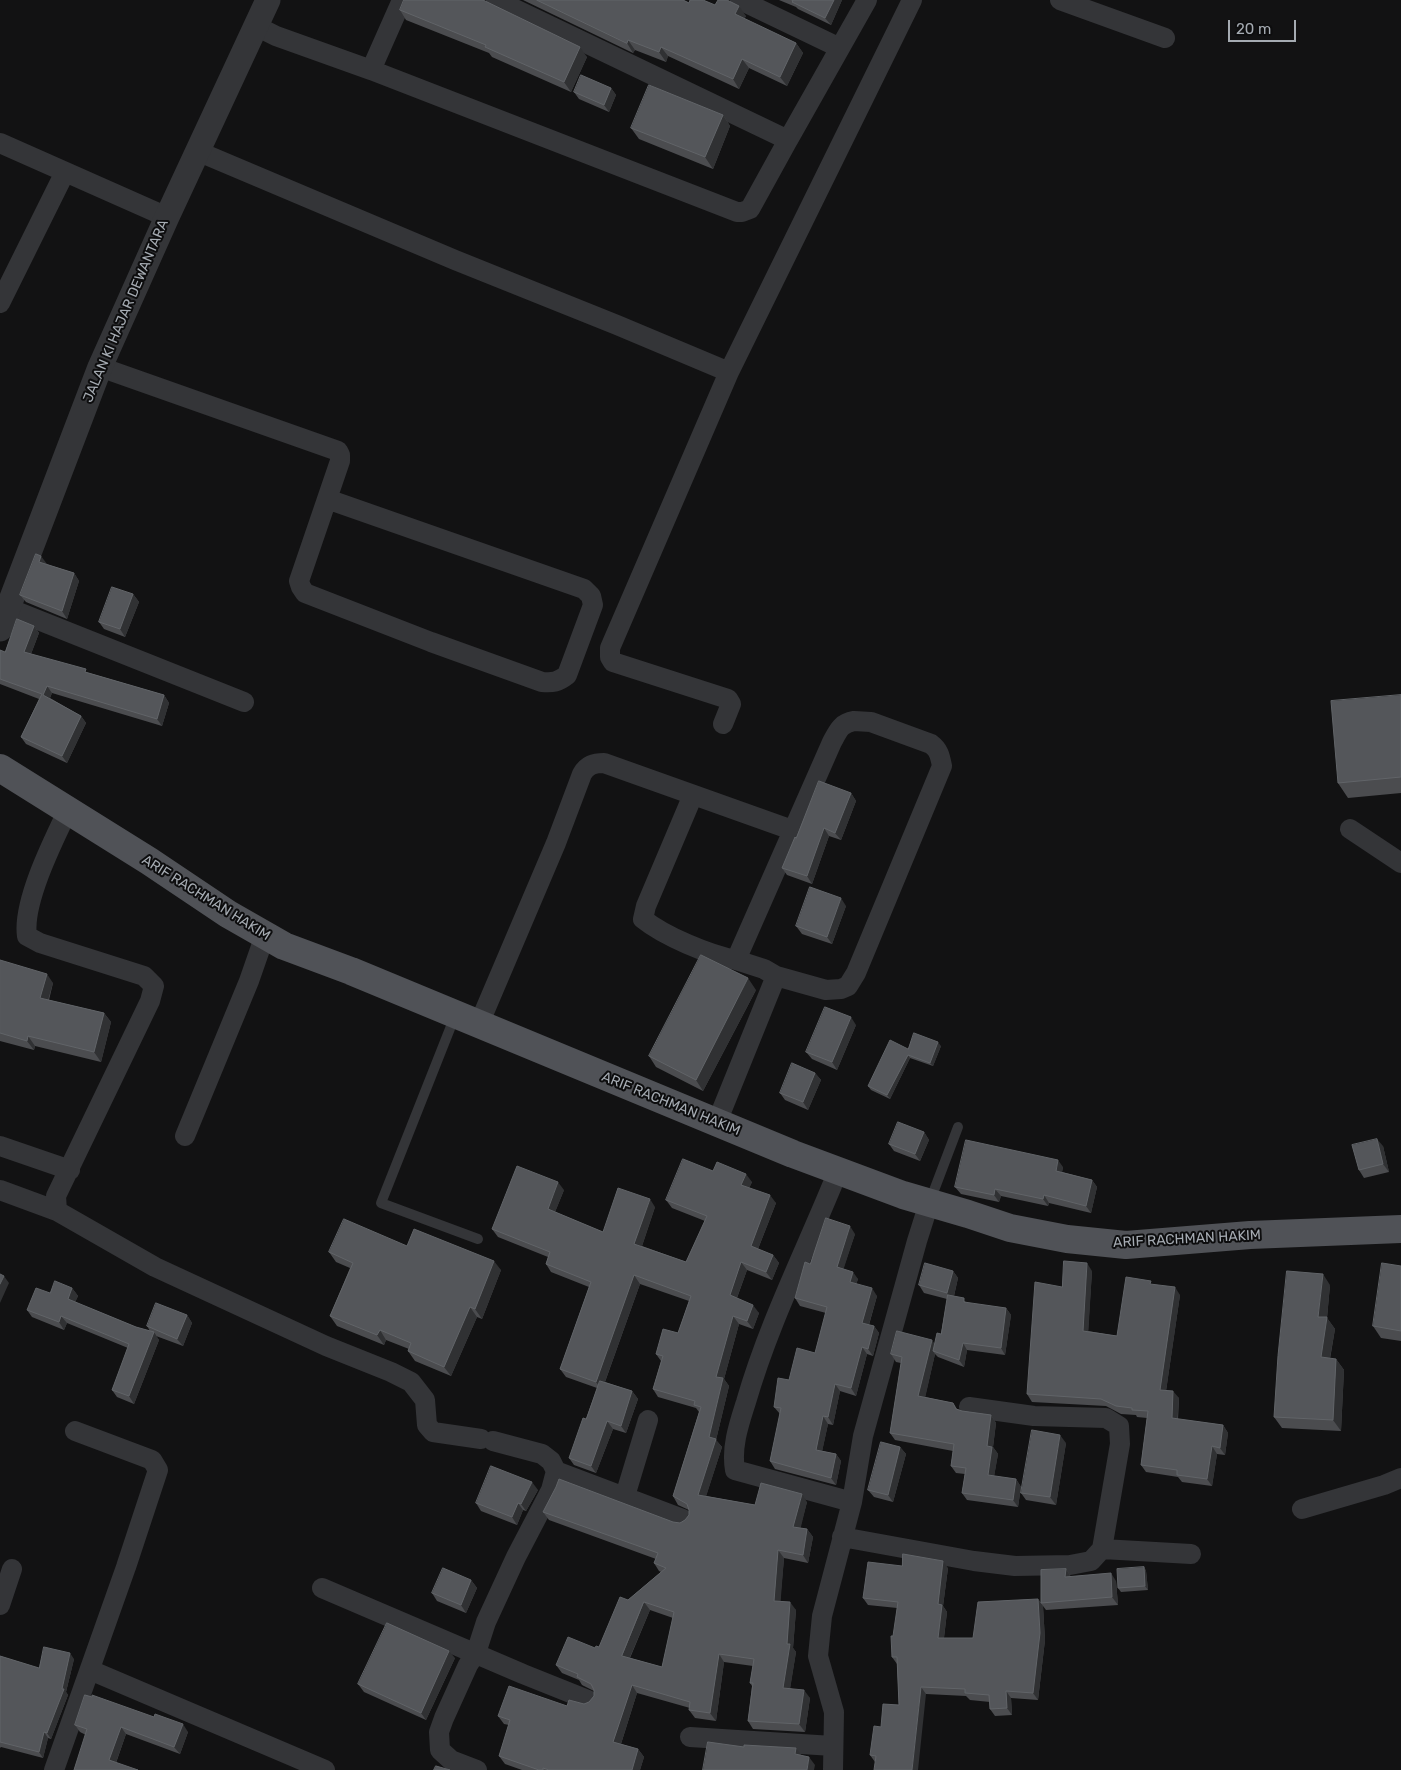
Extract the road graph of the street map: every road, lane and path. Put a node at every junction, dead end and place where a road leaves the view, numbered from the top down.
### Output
1 (268, 0) edge
2 (402, 0) edge
3 (496, 0) edge
4 (740, 0) edge
5 (867, 0) edge
6 (912, 0) edge
7 (1060, 0) edge
8 (256, 26) junction
9 (1165, 38) dead end
10 (840, 48) junction
11 (371, 70) junction
12 (788, 140) junction
13 (0, 143) edge
14 (197, 151) junction
15 (65, 172) junction
16 (167, 217) junction
17 (0, 303) edge
18 (100, 367) junction
19 (729, 372) junction
20 (327, 499) junction
21 (4, 618) edge
22 (244, 702) dead end
23 (723, 724) dead end
24 (0, 768) edge
25 (693, 795) junction
26 (68, 810) junction
27 (1350, 829) dead end
28 (792, 830) junction
29 (1401, 863) edge
30 (265, 935) junction
31 (736, 960) junction
32 (776, 976) junction
33 (467, 1020) junction
34 (717, 1122) junction
35 (958, 1127) dead end
36 (185, 1136) dead end
37 (0, 1146) edge
38 (70, 1170) junction
39 (838, 1171) junction
40 (0, 1190) edge
41 (929, 1203) junction
42 (57, 1210) junction
43 (1401, 1229) edge
44 (478, 1239) dead end
45 (969, 1407) dead end
46 (648, 1420) dead end
47 (76, 1431) dead end
48 (556, 1471) junction
49 (1401, 1478) edge
50 (625, 1496) junction
51 (852, 1502) junction
52 (1302, 1509) dead end
53 (682, 1519) edge
54 (842, 1536) junction
55 (1102, 1549) junction
56 (1191, 1554) dead end
57 (12, 1569) dead end
58 (322, 1588) dead end
59 (0, 1605) edge
60 (476, 1653) junction
61 (90, 1670) junction
62 (588, 1700) edge
63 (690, 1737) dead end
64 (833, 1746) junction
65 (54, 1770) edge
66 (325, 1770) edge
67 (477, 1770) edge
68 (833, 1770) edge

1 - 8 street, JALAN KI HAJAR DEWANTARA
2 - 11 street
3 - 12 street
4 - 10 street
5 - 10 street
6 - 19 street
7 - 9 street
8 - 11 street
8 - 14 street, JALAN KI HAJAR DEWANTARA
10 - 12 street
11 - 12 street
13 - 15 street
14 - 16 street, JALAN KI HAJAR DEWANTARA
14 - 19 street
15 - 16 street
15 - 17 street
16 - 18 street, JALAN KI HAJAR DEWANTARA
18 - 20 street
18 - 21 street, JALAN KI HAJAR DEWANTARA
19 - 23 street
20 - 20 street
21 - 22 street
24 - 26 main road, ARIF RACHMAN HAKIM
25 - 28 street
25 - 31 street
25 - 33 street
26 - 30 main road, ARIF RACHMAN HAKIM
26 - 38 street
27 - 29 street
28 - 31 street
28 - 32 street
30 - 33 main road, ARIF RACHMAN HAKIM
30 - 36 street
31 - 32 street
32 - 34 street
33 - 34 main road, ARIF RACHMAN HAKIM
33 - 44 lane
34 - 39 main road, ARIF RACHMAN HAKIM
35 - 41 lane
37 - 38 street
38 - 42 street
39 - 41 main road, ARIF RACHMAN HAKIM
39 - 51 street
40 - 42 street
41 - 43 main road, ARIF RACHMAN HAKIM
41 - 51 street
42 - 48 street
45 - 55 street
46 - 50 street
47 - 61 street
48 - 50 street
48 - 60 street
49 - 52 street
50 - 53 street
51 - 54 street
54 - 55 street
54 - 64 street
55 - 56 street
57 - 59 street
58 - 60 street
60 - 62 street
60 - 67 street
61 - 65 street
61 - 66 street
63 - 64 street
64 - 68 street

